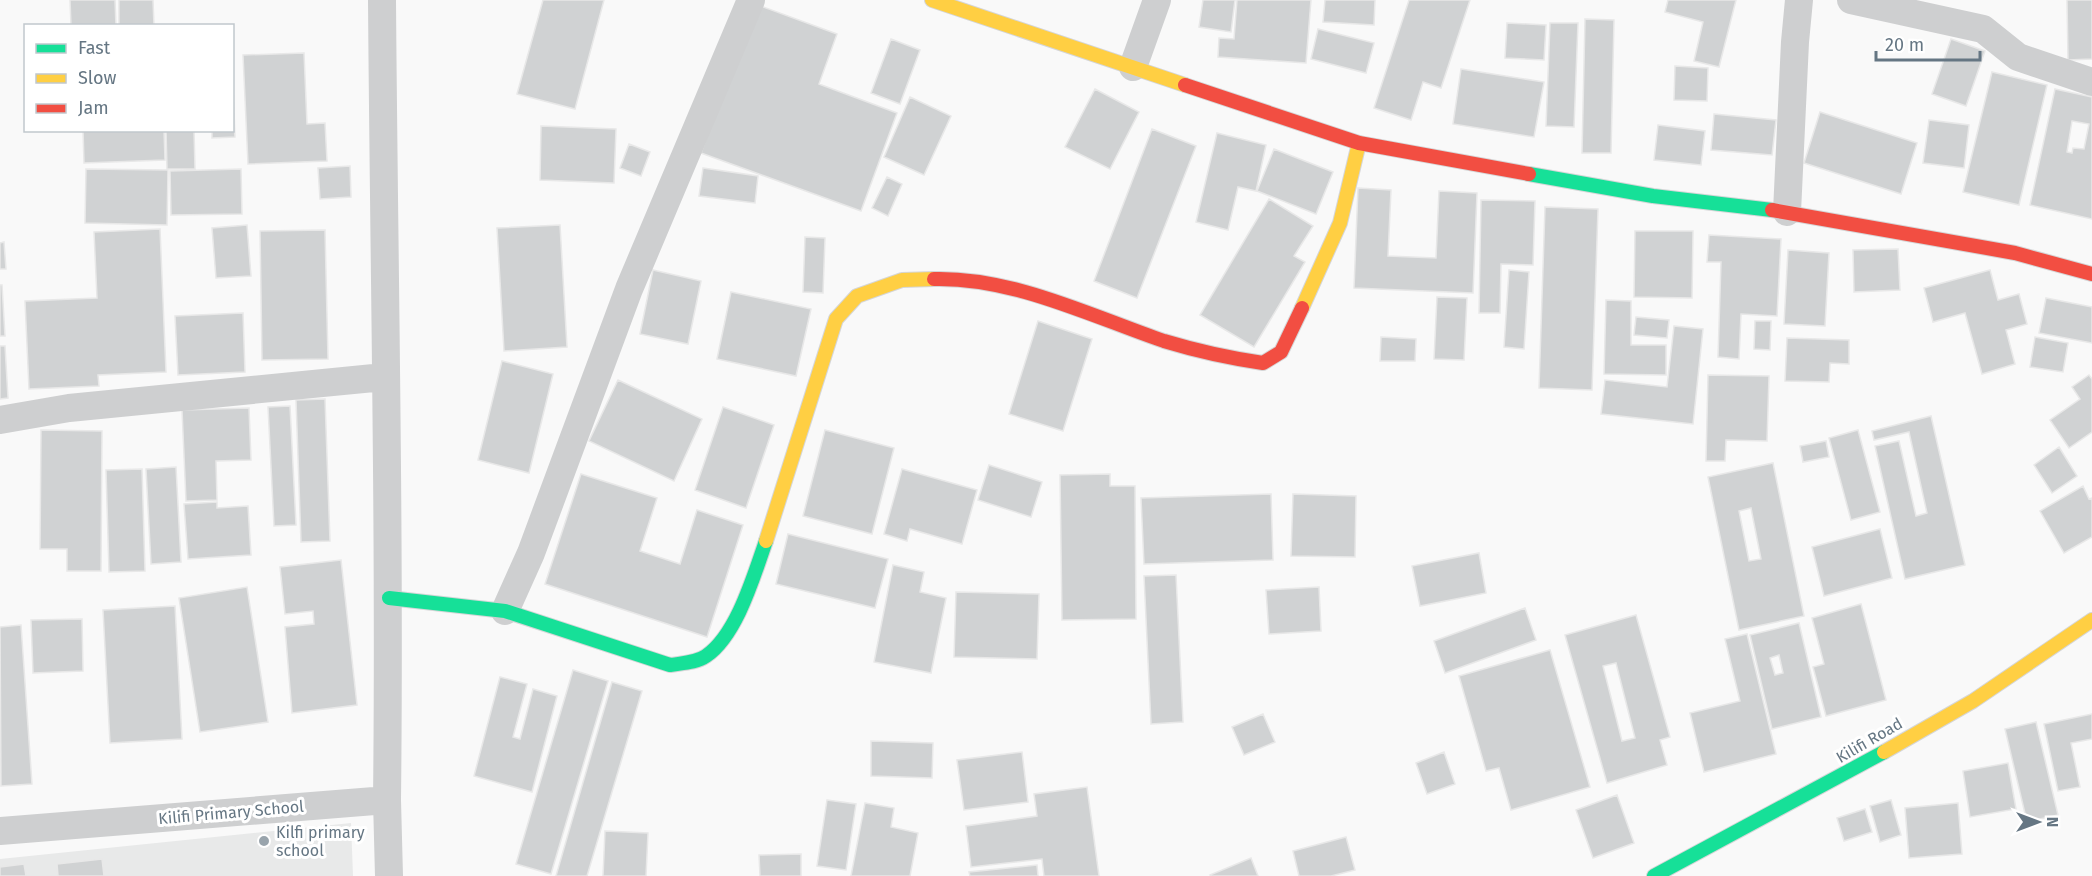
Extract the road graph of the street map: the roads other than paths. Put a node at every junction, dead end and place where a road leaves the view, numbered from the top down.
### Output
1 (382, 0) edge
2 (752, 0) edge
3 (932, 0) edge
4 (1157, 0) edge
5 (1799, 0) edge
6 (1851, 0) edge
7 (1134, 68) junction
8 (2092, 82) edge
9 (1359, 142) junction
10 (1787, 213) junction
11 (2092, 273) edge
12 (384, 377) junction
13 (0, 420) edge
14 (389, 598) junction
15 (506, 611) junction
16 (2092, 620) edge
17 (387, 800) junction
18 (0, 831) edge
19 (389, 876) edge
20 (1654, 876) edge

1 - 12 street
2 - 15 street
3 - 7 street
4 - 7 street
5 - 10 street
6 - 8 street
7 - 9 street
9 - 10 street
9 - 15 street
10 - 11 street
12 - 13 street
12 - 14 street
14 - 15 street
14 - 17 street
16 - 20 street, Kilifi Road
17 - 18 street, Kilifi Primary School
17 - 19 street

